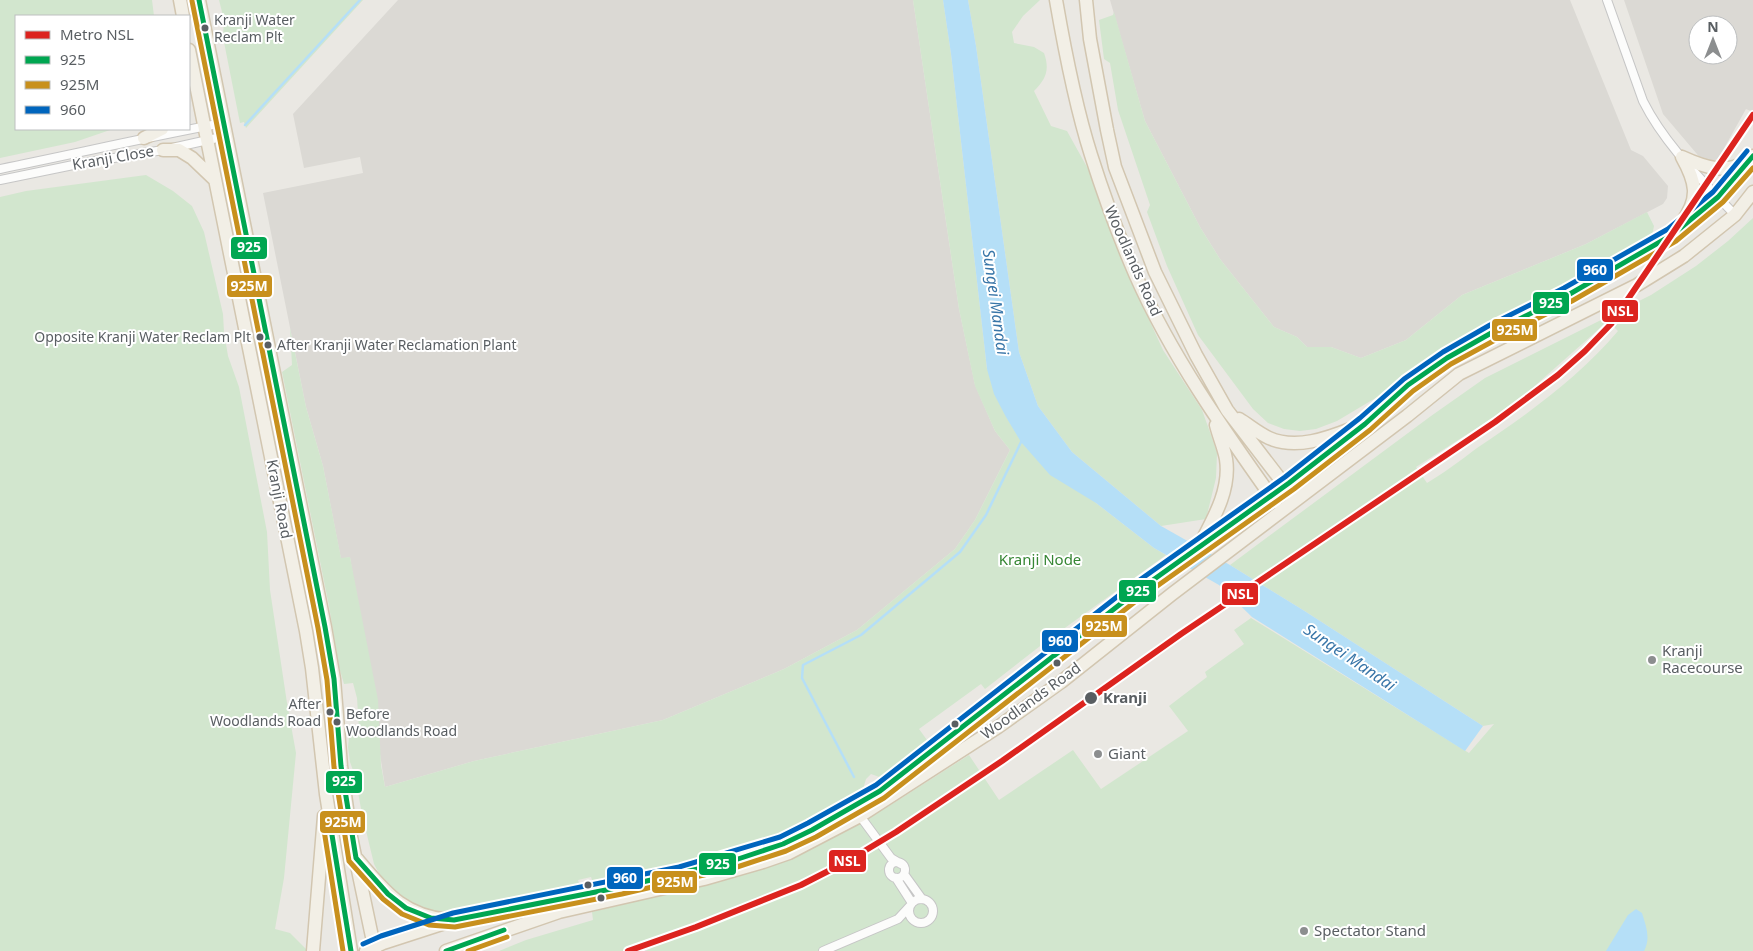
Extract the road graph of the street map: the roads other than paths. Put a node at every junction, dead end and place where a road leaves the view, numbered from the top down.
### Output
1 (180, 0) edge
2 (199, 0) edge
3 (1056, 0) edge
4 (1091, 0) edge
5 (1607, 0) edge
6 (1086, 6) edge
7 (183, 15) edge
8 (190, 55) edge
9 (197, 90) junction
10 (190, 108) edge
11 (223, 123) junction
12 (204, 126) junction
13 (190, 129) edge
14 (160, 130) edge
15 (184, 130) edge
16 (226, 136) junction
17 (144, 138) junction
18 (207, 140) junction
19 (163, 150) junction
20 (1753, 156) edge
21 (1682, 157) junction
22 (0, 169) edge
23 (214, 179) junction
24 (0, 180) edge
25 (1753, 192) edge
26 (1718, 197) junction
27 (1735, 215) junction
28 (1667, 239) junction
29 (1227, 410) junction
30 (1213, 416) junction
31 (1365, 424) junction
32 (1286, 486) junction
33 (1271, 497) junction
34 (1296, 500) junction
35 (1281, 510) junction
36 (1196, 550) junction
37 (1132, 595) junction
38 (1156, 606) junction
39 (326, 794) junction
40 (860, 816) junction
41 (356, 858) junction
42 (891, 858) junction
43 (901, 864) junction
44 (890, 868) junction
45 (904, 874) junction
46 (896, 878) junction
47 (922, 899) junction
48 (911, 905) junction
49 (898, 919) junction
50 (454, 920) junction
51 (914, 920) junction
52 (371, 950) edge
53 (451, 950) edge
54 (313, 951) edge
55 (351, 951) edge
56 (823, 951) edge

1 - 7 main road
2 - 11 main road, Kranji Road
3 - 30 main road, Woodlands Road
4 - 6 street
5 - 21 street
6 - 29 main road, Woodlands Road
8 - 9 main road, Kranji Road
9 - 10 main road
9 - 12 main road, Kranji Road
11 - 12 street, Kranji Close
11 - 16 main road, Kranji Road
12 - 13 street, Kranji Close
12 - 18 main road, Kranji Road
14 - 17 main road
15 - 17 street, Kranji Close
16 - 18 street, Kranji Close
16 - 41 main road, Kranji Road
17 - 22 street, Kranji Close
18 - 19 street, Kranji Close
18 - 23 main road, Kranji Road
19 - 23 main road
19 - 24 street, Kranji Close
20 - 21 main road
20 - 26 main road
21 - 26 street
21 - 28 main road
23 - 39 main road, Kranji Road
25 - 27 main road
26 - 27 street
26 - 28 main road
27 - 34 main road
28 - 31 main road
29 - 31 main road
29 - 32 main road, Woodlands Road
30 - 33 main road, Woodlands Road
30 - 36 main road
31 - 32 main road
32 - 33 main road, Woodlands Road
32 - 34 main road, Woodlands Road
33 - 35 main road, Woodlands Road
33 - 36 main road, Woodlands Road
34 - 35 main road, Woodlands Road
35 - 38 main road, Woodlands Road
36 - 37 main road, Woodlands Road
37 - 38 main road
37 - 50 main road, Woodlands Road
38 - 40 main road, Woodlands Road
39 - 54 main road
39 - 55 main road, Kranji Road
40 - 42 street
40 - 53 main road, Woodlands Road
41 - 50 main road
41 - 52 main road, Kranji Road
42 - 43 street
42 - 44 street
43 - 44 street
43 - 45 street
44 - 46 street
45 - 46 street
45 - 47 street
46 - 48 street
47 - 48 street
47 - 51 street
48 - 49 street
48 - 51 street
49 - 51 street
49 - 56 street
50 - 52 main road, Woodlands Road

